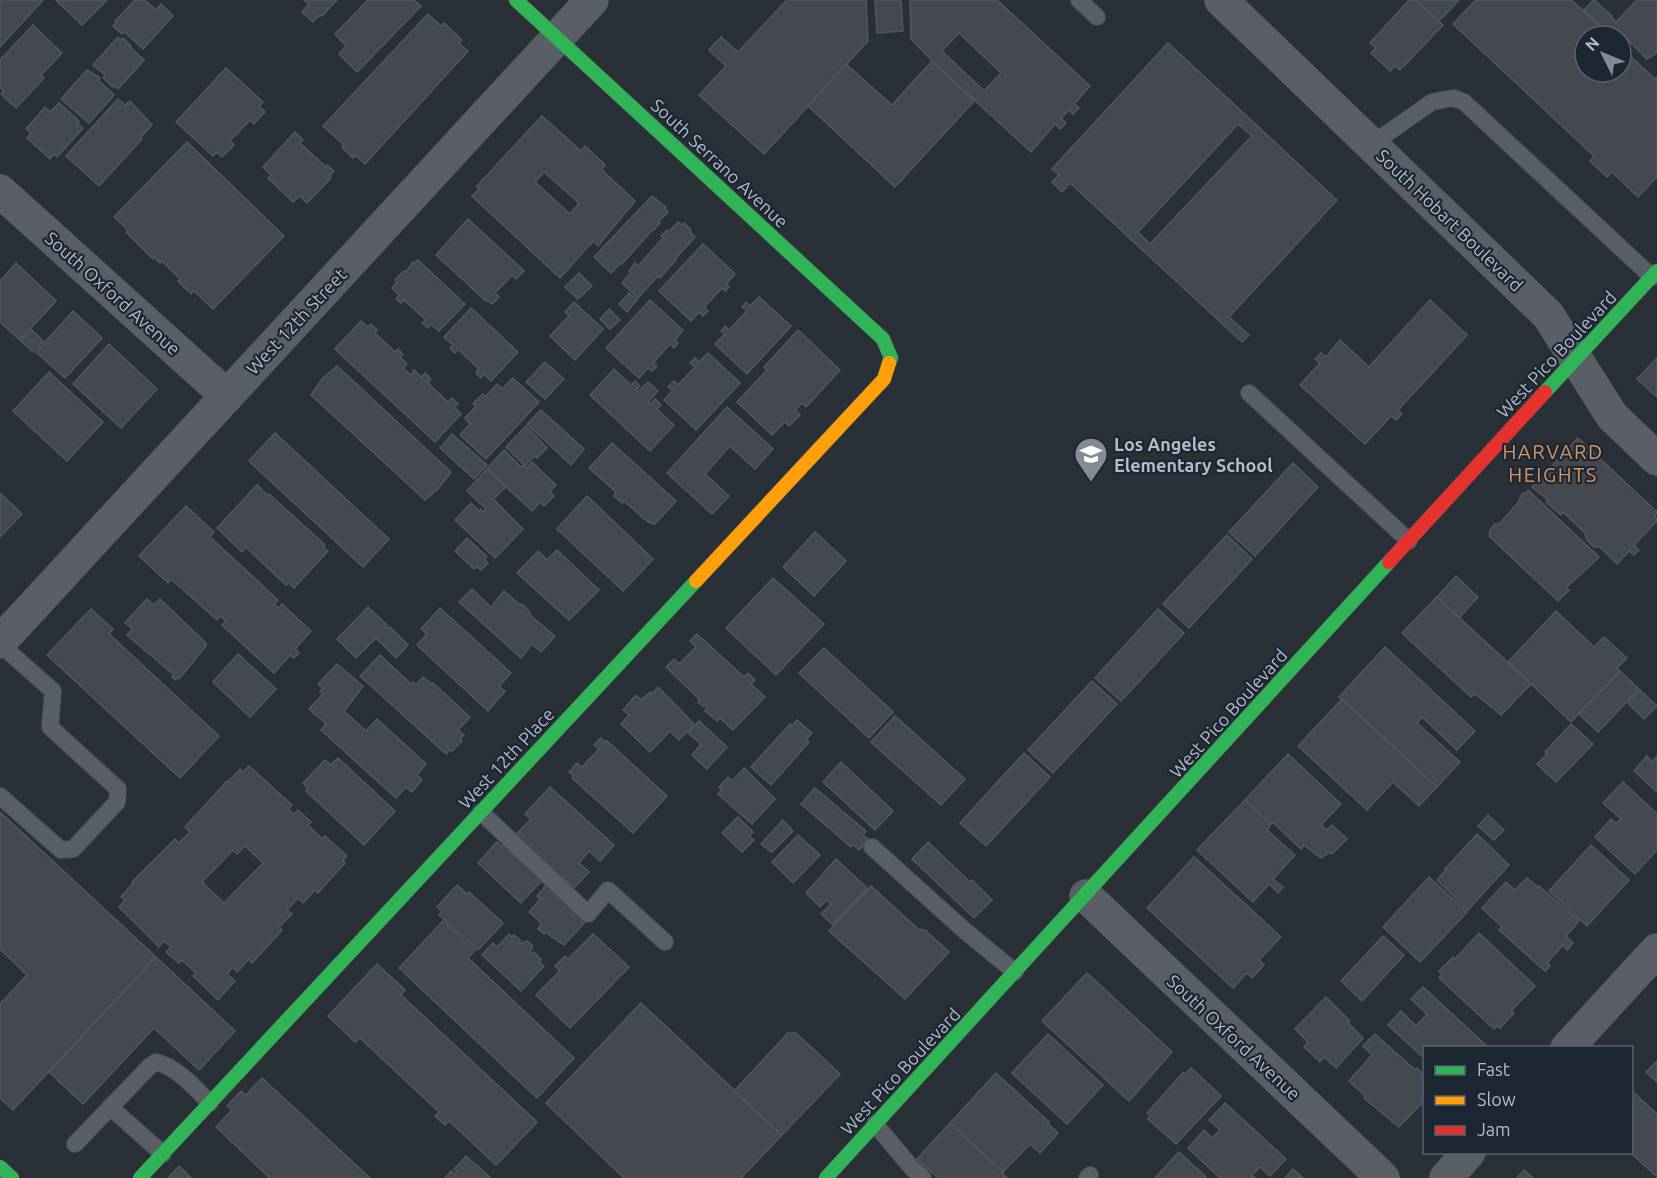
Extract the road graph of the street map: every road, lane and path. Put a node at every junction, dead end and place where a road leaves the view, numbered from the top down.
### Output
1 (516, 0) edge
2 (592, 0) edge
3 (1078, 0) edge
4 (1221, 0) edge
5 (1097, 17) dead end
6 (558, 37) junction
7 (1372, 144) junction
8 (0, 190) edge
9 (1654, 274) edge
10 (891, 358) joint
11 (1575, 359) junction
12 (1249, 393) dead end
13 (226, 396) junction
14 (1657, 459) edge
15 (1409, 541) junction
16 (0, 643) edge
17 (0, 796) edge
18 (481, 812) junction
19 (872, 847) dead end
20 (1086, 896) junction
21 (665, 942) dead end
22 (1657, 950) edge
23 (1015, 972) junction
24 (1568, 1046) edge
25 (210, 1102) junction
26 (110, 1107) junction
27 (875, 1124) junction
28 (75, 1144) dead end
29 (163, 1154) junction
30 (1467, 1154) edge
31 (0, 1167) edge
32 (12, 1178) edge
33 (140, 1178) edge
34 (825, 1178) edge
35 (923, 1178) edge
36 (1383, 1178) edge
37 (1446, 1178) edge

1 - 6 street, South Serrano Avenue
2 - 6 street, West 12th Street
3 - 5 lane
4 - 7 street, South Hobart Boulevard
6 - 10 street, South Serrano Avenue
6 - 13 street, West 12th Street
7 - 9 lane
7 - 11 street, South Hobart Boulevard
8 - 13 street, South Oxford Avenue
9 - 11 street, West Pico Boulevard
10 - 18 street, West 12th Place
11 - 14 street, South Hobart Boulevard
11 - 15 street, West Pico Boulevard
12 - 15 lane
13 - 16 street, West 12th Street
15 - 20 street, West Pico Boulevard
16 - 17 lane
18 - 21 lane
18 - 25 street, West 12th Place
19 - 23 lane
20 - 23 street, West Pico Boulevard
20 - 36 street, South Oxford Avenue
22 - 24 street
23 - 27 street, West Pico Boulevard
25 - 26 lane
25 - 29 street, West 12th Place
26 - 28 lane
26 - 29 lane
27 - 34 street, West Pico Boulevard
27 - 35 lane
29 - 33 street, West 12th Place
30 - 37 street
31 - 32 street

